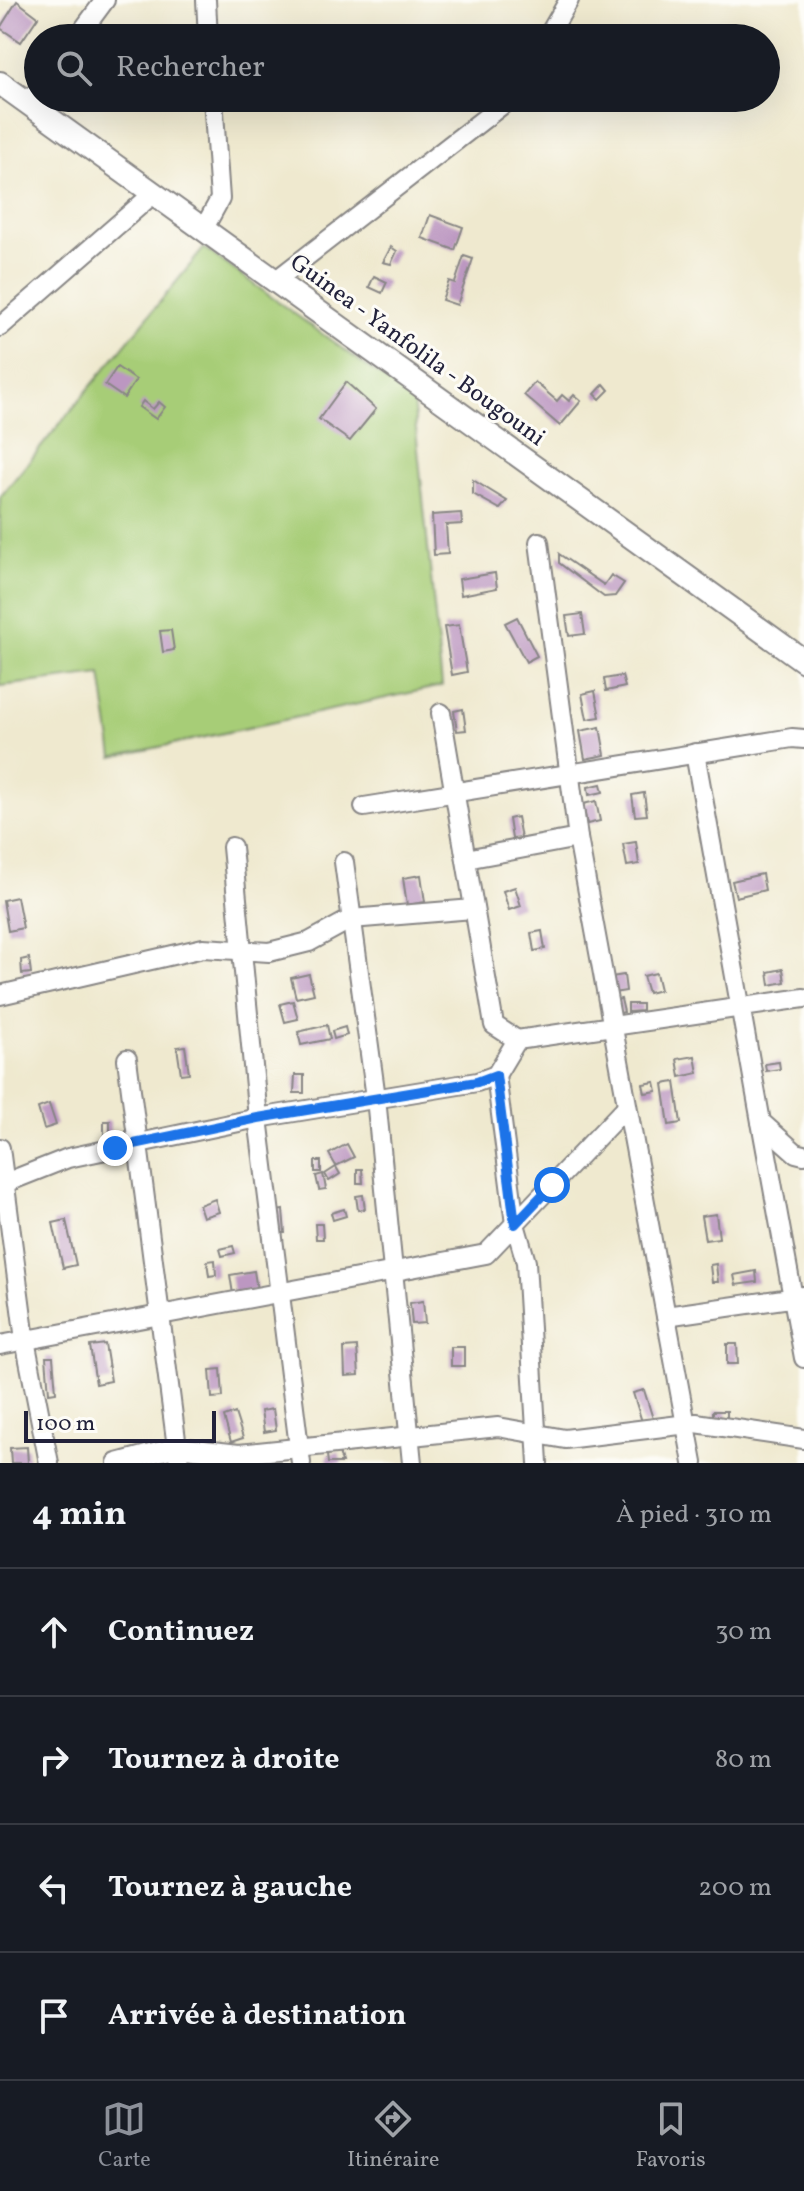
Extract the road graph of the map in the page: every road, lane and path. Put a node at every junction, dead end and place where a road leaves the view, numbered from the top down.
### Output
1 (105, 0) edge
2 (206, 0) edge
3 (569, 0) edge
4 (87, 24) edge
5 (207, 24) edge
6 (555, 24) edge
7 (0, 83) edge
8 (24, 92) edge
9 (53, 112) edge
10 (214, 112) edge
11 (493, 112) edge
12 (153, 194) junction
13 (203, 230) junction
14 (275, 281) junction
15 (0, 327) edge
16 (539, 542) dead end
17 (804, 661) edge
18 (441, 713) dead end
19 (804, 739) edge
20 (695, 753) junction
21 (570, 773) junction
22 (455, 791) junction
23 (364, 807) dead end
24 (578, 838) junction
25 (232, 847) dead end
26 (466, 859) junction
27 (344, 862) dead end
28 (473, 909) junction
29 (351, 919) junction
30 (242, 950) junction
31 (0, 995) edge
32 (804, 998) edge
33 (740, 1007) junction
34 (613, 1026) junction
35 (517, 1040) junction
36 (127, 1059) dead end
37 (496, 1075) junction
38 (376, 1098) junction
39 (627, 1106) junction
40 (258, 1118) junction
41 (761, 1122) junction
42 (139, 1143) junction
43 (0, 1148) edge
44 (804, 1155) edge
45 (2, 1185) edge
46 (515, 1224) junction
47 (392, 1271) junction
48 (280, 1293) junction
49 (799, 1297) edge
50 (160, 1315) junction
51 (666, 1316) junction
52 (25, 1340) junction
53 (0, 1345) edge
54 (804, 1358) edge
55 (684, 1424) junction
56 (535, 1434) junction
57 (408, 1437) junction
58 (804, 1439) edge
59 (178, 1455) edge
60 (300, 1456) edge
61 (49, 1463) edge
62 (117, 1463) edge
63 (412, 1463) edge
64 (538, 1463) edge
65 (693, 1463) edge

1 - 4 street
2 - 5 street
3 - 6 street
7 - 8 main road, Guinea - Yanfolila - Bougouni
9 - 12 main road, Guinea - Yanfolila - Bougouni
10 - 13 street
11 - 14 street
12 - 13 main road, Guinea - Yanfolila - Bougouni
12 - 15 street
13 - 14 main road, Guinea - Yanfolila - Bougouni
14 - 17 main road, Guinea - Yanfolila - Bougouni
16 - 21 street
18 - 22 street
19 - 20 street
20 - 21 street
20 - 33 street
21 - 22 street
21 - 24 street
22 - 23 street
22 - 26 street
24 - 26 street
24 - 34 street
25 - 30 street
26 - 28 street
27 - 29 street
28 - 29 street
28 - 35 street
29 - 30 street
29 - 38 street
30 - 31 street
30 - 40 street
32 - 33 street
33 - 34 street
33 - 41 street
34 - 35 street
34 - 39 street
35 - 37 street
36 - 42 street
37 - 38 street
37 - 46 street
38 - 40 street
38 - 47 street
39 - 46 street
39 - 51 street
40 - 42 street
40 - 48 street
41 - 44 street
41 - 49 street
42 - 45 street
42 - 50 street
43 - 45 street
45 - 52 street
46 - 47 street
46 - 56 street
47 - 48 street
47 - 57 street
48 - 50 street
48 - 60 street
49 - 51 street
49 - 54 street
50 - 52 street
50 - 59 street
51 - 55 street
52 - 53 street
52 - 61 street
55 - 56 street
55 - 58 street
55 - 65 street
56 - 57 street
56 - 64 street
57 - 60 street
57 - 63 street
59 - 60 street
59 - 62 street

